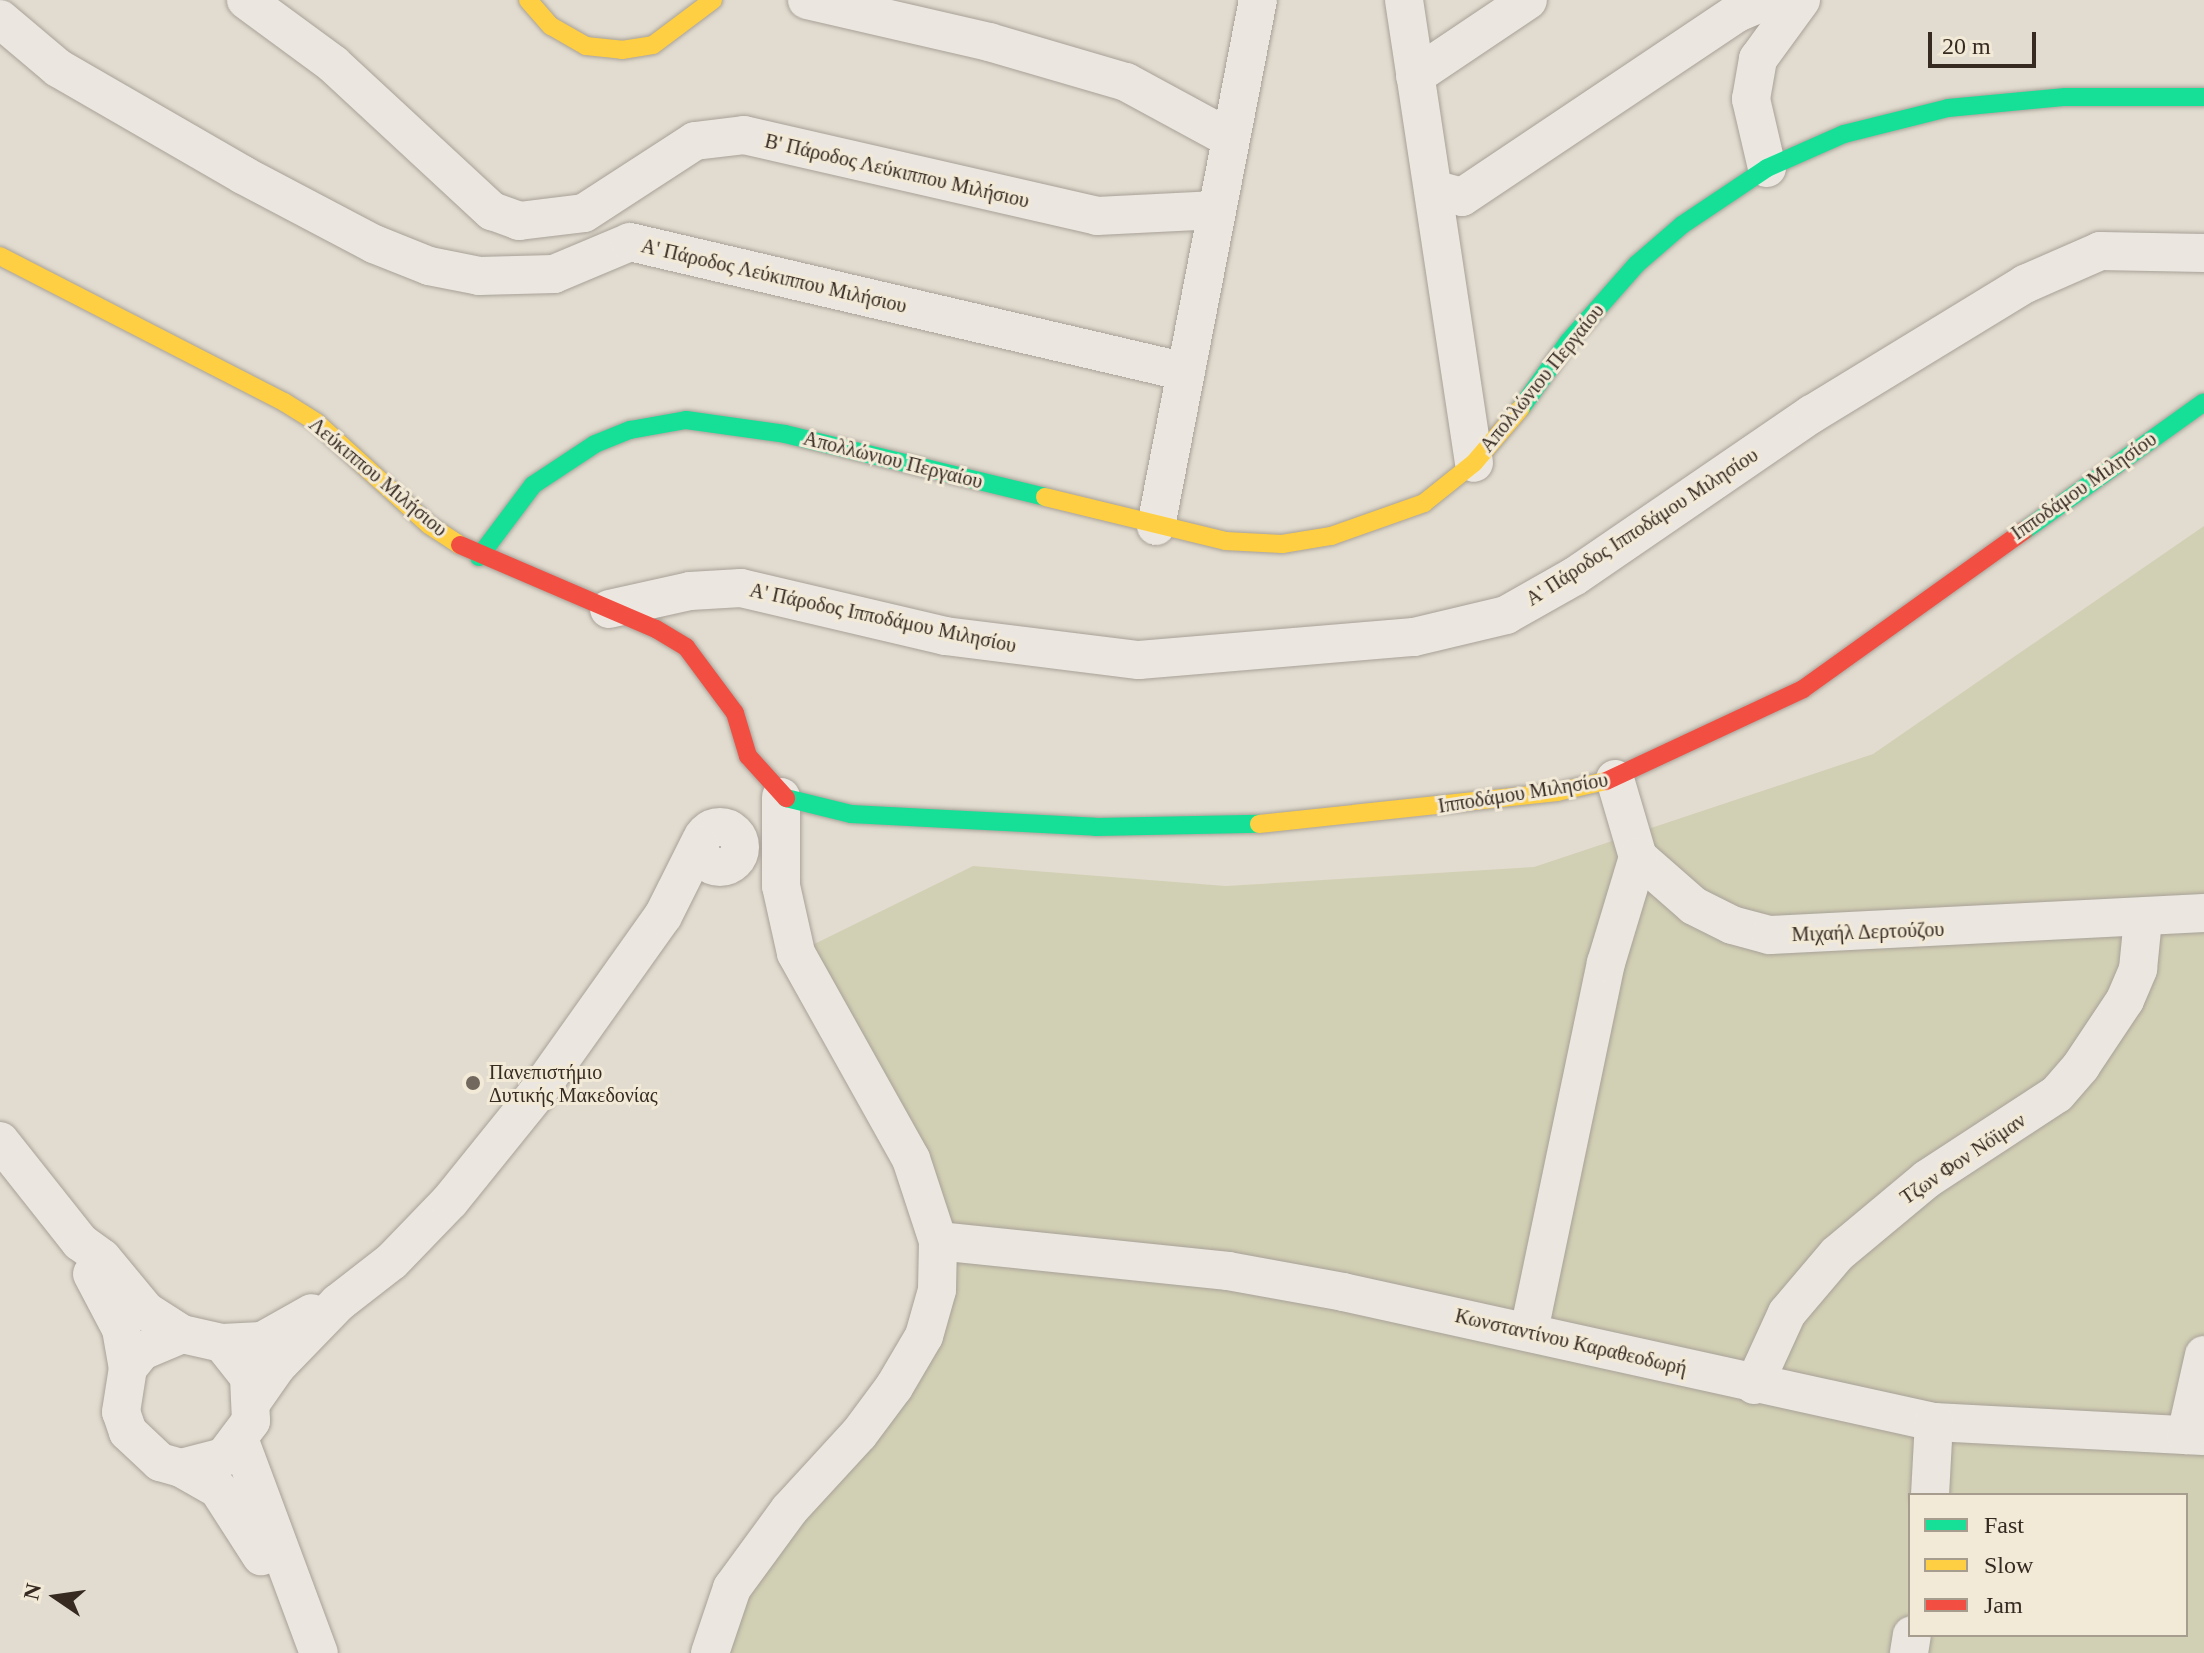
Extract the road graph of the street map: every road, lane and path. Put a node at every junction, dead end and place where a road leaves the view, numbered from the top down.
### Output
1 (246, 0) edge
2 (528, 0) edge
3 (713, 0) edge
4 (807, 0) edge
5 (1258, 0) edge
6 (1404, 0) edge
7 (1528, 0) edge
8 (1768, 0) edge
9 (1801, 0) edge
10 (0, 19) edge
11 (1415, 76) junction
12 (2204, 97) edge
13 (1231, 139) junction
14 (1767, 168) junction
15 (1433, 189) junction
16 (1217, 210) junction
17 (2204, 253) edge
18 (0, 256) edge
19 (1186, 372) junction
20 (2204, 402) edge
21 (1474, 463) junction
22 (1156, 526) junction
23 (479, 557) junction
24 (609, 609) junction
25 (1615, 779) junction
26 (781, 797) junction
27 (1638, 857) junction
28 (2204, 913) edge
29 (2143, 919) junction
30 (0, 1141) edge
31 (938, 1241) junction
32 (80, 1242) junction
33 (338, 1303) junction
34 (1529, 1331) junction
35 (182, 1334) junction
36 (222, 1343) junction
37 (2204, 1355) edge
38 (128, 1368) junction
39 (1754, 1385) junction
40 (254, 1399) junction
41 (1934, 1422) junction
42 (2195, 1436) edge
43 (240, 1441) junction
44 (181, 1468) junction
45 (1930, 1493) edge
46 (297, 1602) junction
47 (319, 1653) edge
48 (710, 1653) edge

1 - 16 street, Β' Πάροδος Λεύκιππου Μιλήσιου
2 - 3 street
4 - 13 street
5 - 13 street
6 - 11 street
7 - 11 street
8 - 15 street
9 - 14 street
10 - 19 street, Α' Πάροδος Λεύκιππου Μιλήσιου
11 - 15 street
12 - 14 street, Απολλώνιου Περγαίου
13 - 16 street
14 - 21 street, Απολλώνιου Περγαίου
15 - 21 street
16 - 19 street
17 - 24 street, Α' Πάροδος Ιπποδάμου Μιλησίου
18 - 23 street, Λεύκιππου Μιλήσιου
19 - 22 street
20 - 25 street, Ιπποδάμου Μιλησίου
21 - 22 street, Απολλώνιου Περγαίου
22 - 23 street, Απολλώνιου Περγαίου
23 - 24 street, Λεύκιππου Μιλήσιου
24 - 26 street, Λεύκιππου Μιλήσιου
25 - 26 street, Ιπποδάμου Μιλησίου
25 - 27 street
26 - 31 street
26 - 33 street
27 - 29 street, Μιχαήλ Δερτούζου
27 - 34 street
28 - 29 street, Μιχαήλ Δερτούζου
29 - 39 street, Τζων Φον Νόϊμαν
30 - 32 street
31 - 34 street, Κωνσταντίνου Καραθεοδωρή
31 - 48 street
32 - 35 street
32 - 38 street
33 - 36 street
33 - 40 street
34 - 39 street, Κωνσταντίνου Καραθεοδωρή
35 - 36 street
35 - 38 street
36 - 40 street
37 - 42 street
38 - 44 street
39 - 41 street, Κωνσταντίνου Καραθεοδωρή
40 - 43 street
41 - 42 street, Κωνσταντίνου Καραθεοδωρή
41 - 45 street
43 - 44 street
43 - 46 street
44 - 46 street
46 - 47 street

